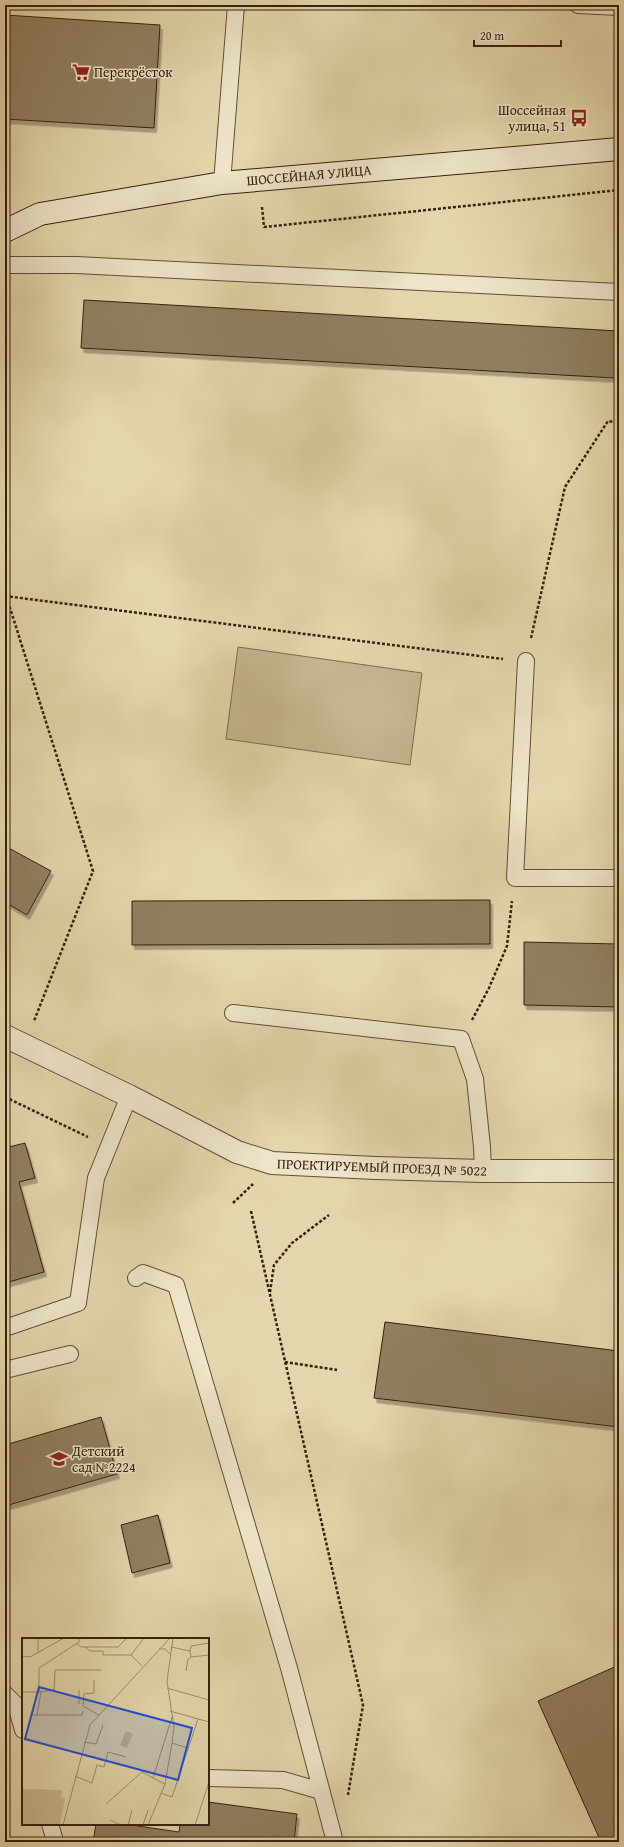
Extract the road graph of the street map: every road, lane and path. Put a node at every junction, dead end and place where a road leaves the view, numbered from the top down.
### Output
1 (236, 5) edge
2 (578, 5) edge
3 (619, 7) edge
4 (619, 149) edge
5 (258, 180) junction
6 (222, 184) junction
7 (619, 190) edge
8 (5, 231) edge
9 (5, 265) edge
10 (619, 292) edge
11 (619, 423) edge
12 (5, 592) edge
13 (6, 597) edge
14 (526, 661) junction
15 (515, 878) junction
16 (619, 878) edge
17 (233, 1013) dead end
18 (461, 1039) junction
19 (14, 1041) edge
20 (129, 1096) junction
21 (5, 1097) edge
22 (109, 1146) junction
23 (483, 1171) junction
24 (619, 1171) edge
25 (251, 1212) dead end
26 (329, 1215) dead end
27 (136, 1278) dead end
28 (270, 1295) junction
29 (5, 1328) edge
30 (70, 1354) dead end
31 (285, 1362) junction
32 (5, 1370) edge
33 (337, 1370) dead end
34 (5, 1694) edge
35 (22, 1726) edge
36 (209, 1778) edge
37 (321, 1792) junction
38 (348, 1796) dead end
39 (50, 1825) edge
40 (53, 1842) edge
41 (335, 1842) edge

1 - 6 lane
2 - 3 lane
4 - 5 street, ШОССЕЙНАЯ УЛИЦА
5 - 6 street, ШОССЕЙНАЯ УЛИЦА
5 - 7 path
6 - 8 street, ШОССЕЙНАЯ УЛИЦА
9 - 10 lane
11 - 14 path
12 - 13 path
13 - 14 path
13 - 19 path
14 - 15 lane
15 - 16 lane
15 - 18 path
17 - 18 lane
18 - 23 lane
19 - 20 street, ПРОЕКТИРУЕМЫЙ ПРОЕЗД № 5022
20 - 22 lane
20 - 23 street, ПРОЕКТИРУЕМЫЙ ПРОЕЗД № 5022
21 - 22 path
22 - 29 lane
23 - 24 street, ПРОЕКТИРУЕМЫЙ ПРОЕЗД № 5022
25 - 28 path
26 - 28 path
27 - 37 lane
28 - 31 path
30 - 32 lane
31 - 33 path
31 - 38 path
34 - 35 lane
36 - 37 lane
37 - 41 lane
39 - 40 lane

